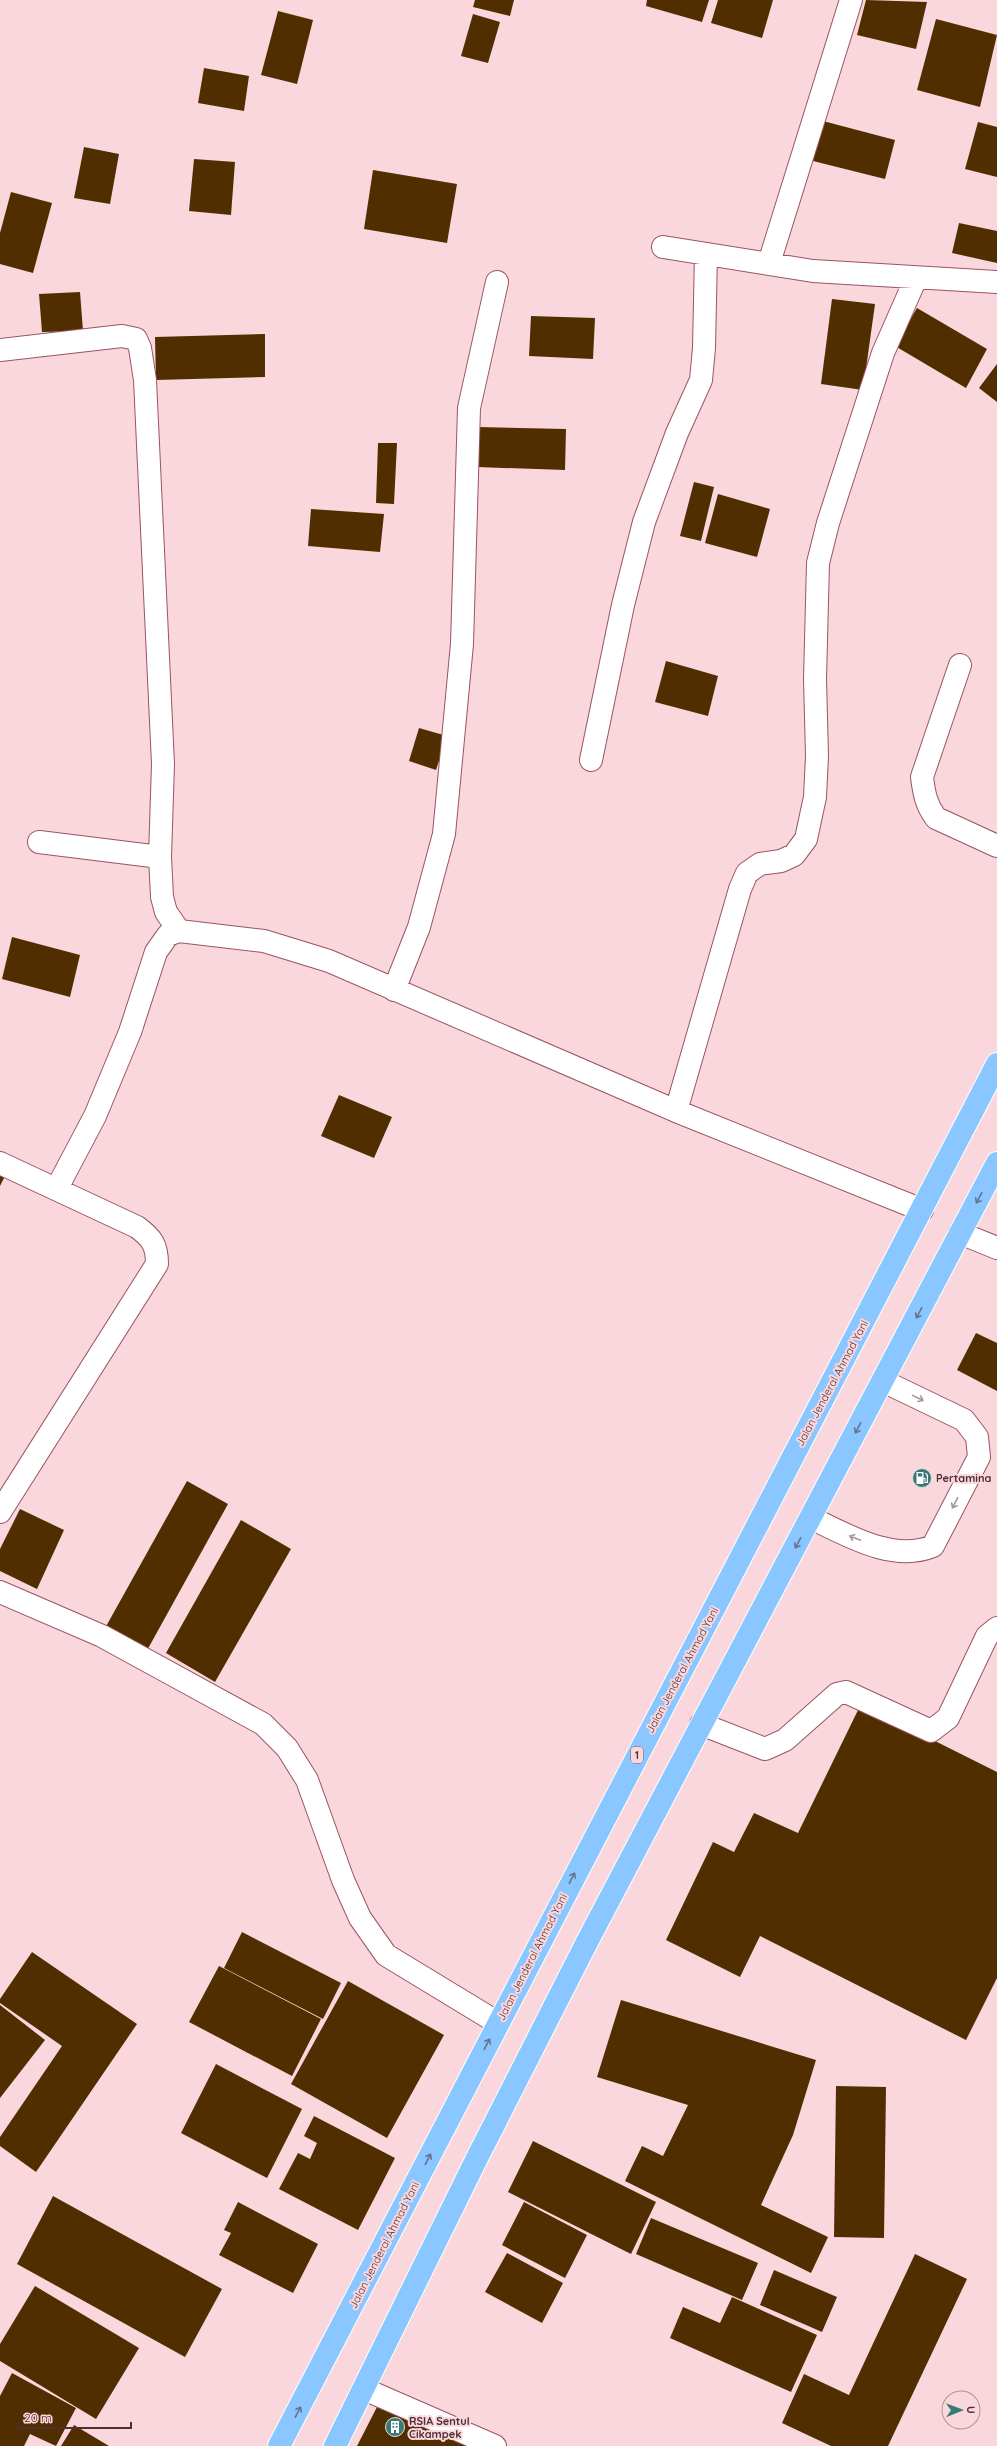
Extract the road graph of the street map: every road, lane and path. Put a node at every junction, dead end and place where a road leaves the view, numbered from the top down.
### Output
1 (851, 0) edge
2 (663, 247) dead end
3 (706, 254) junction
4 (769, 263) junction
5 (916, 278) junction
6 (497, 282) dead end
7 (997, 282) edge
8 (0, 350) edge
9 (960, 665) dead end
10 (591, 760) dead end
11 (39, 842) dead end
12 (997, 846) edge
13 (160, 857) junction
14 (179, 931) junction
15 (394, 990) junction
16 (997, 1064) edge
17 (676, 1111) junction
18 (0, 1163) edge
19 (997, 1163) edge
20 (57, 1188) junction
21 (922, 1210) junction
22 (960, 1233) junction
23 (997, 1248) edge
24 (883, 1381) junction
25 (0, 1512) edge
26 (811, 1518) junction
27 (0, 1592) edge
28 (997, 1628) edge
29 (702, 1724) junction
30 (498, 2023) junction
31 (364, 2389) junction
32 (279, 2446) edge
33 (335, 2446) edge
34 (495, 2446) edge

1 - 4 street
2 - 3 street
3 - 4 street
3 - 10 street
4 - 5 street
5 - 7 street
5 - 17 street
6 - 15 street
8 - 13 street
9 - 12 street
11 - 13 street
13 - 14 street
14 - 15 street
14 - 20 street
15 - 17 street
16 - 21 highway, Jalan Jenderal Ahmad Yani / 1
17 - 21 street
18 - 20 street
19 -> 22 highway
20 - 25 street
30 -> 21 highway, Jalan Jenderal Ahmad Yani / 1
22 - 23 street
22 -> 24 highway
24 -> 26 highway
24 -> 26 street
26 -> 29 highway
27 - 30 street
28 - 29 street
29 - 31 highway
32 -> 30 highway, Jalan Jenderal Ahmad Yani / 1
31 - 33 highway
31 - 34 street

